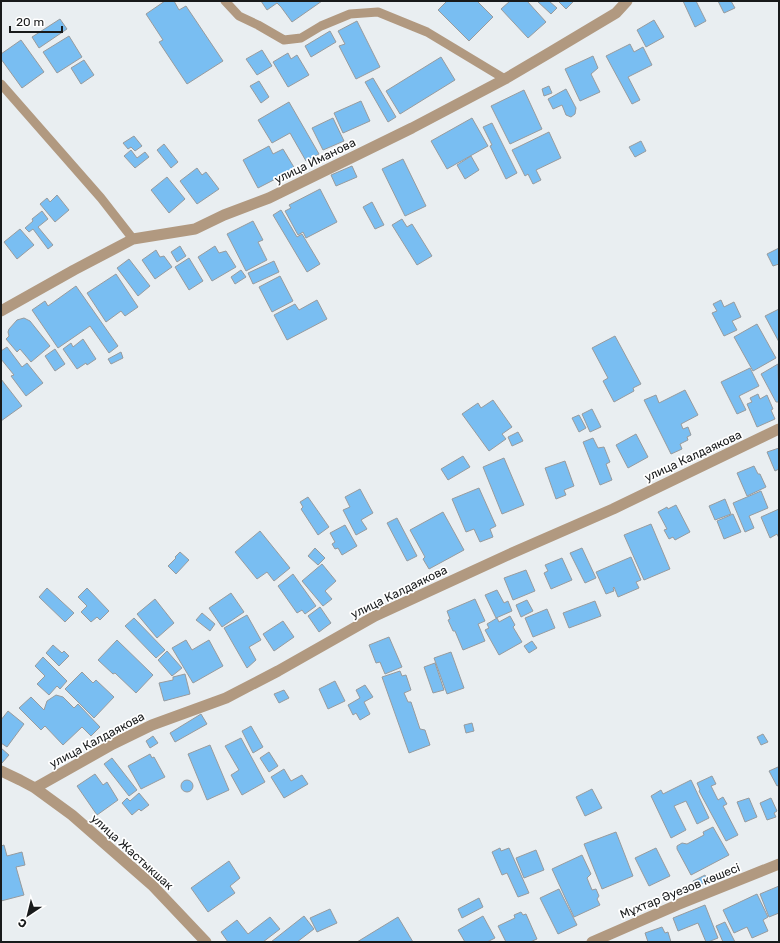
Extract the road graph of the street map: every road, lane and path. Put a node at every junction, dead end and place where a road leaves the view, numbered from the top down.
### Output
1 (225, 1) edge
2 (627, 1) edge
3 (505, 79) junction
4 (1, 84) edge
5 (133, 239) junction
6 (1, 311) edge
7 (779, 429) edge
8 (1, 771) edge
9 (35, 788) junction
10 (779, 864) edge
11 (206, 942) edge
12 (592, 942) edge

1 - 3 lane
2 - 3 street, улица Иманова
3 - 5 street, улица Иманова
4 - 5 lane
5 - 6 street, улица Иманова
7 - 9 street, улица Калдаякова
8 - 9 street, улица Жастыкшак
9 - 11 street, улица Жастыкшак
10 - 12 street, Мұхтар Әуезов көшесі

